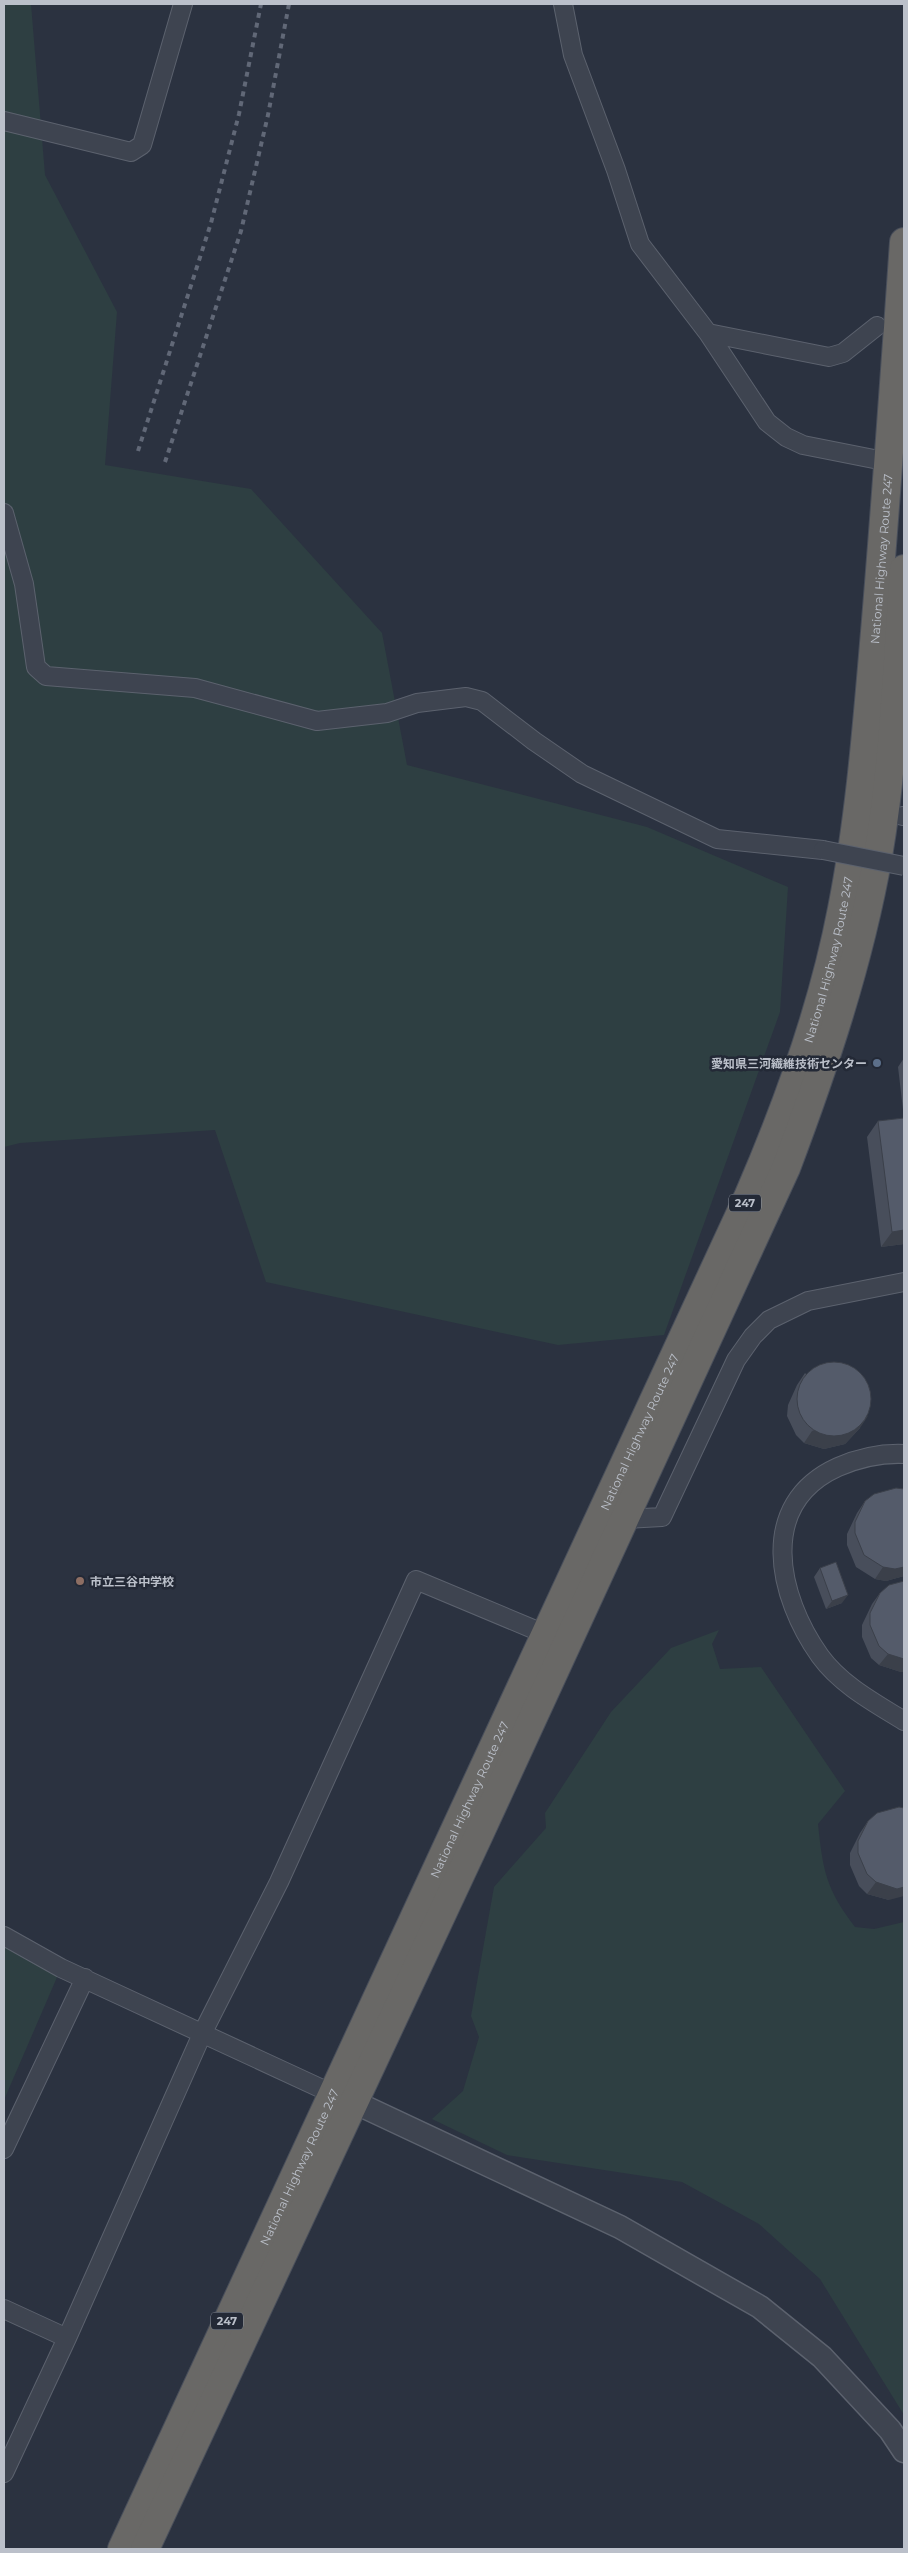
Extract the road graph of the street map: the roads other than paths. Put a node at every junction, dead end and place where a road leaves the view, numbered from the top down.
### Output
1 (183, 4) edge
2 (563, 4) edge
3 (4, 121) edge
4 (904, 242) edge
5 (877, 326) dead end
6 (708, 333) junction
7 (889, 462) junction
8 (4, 513) edge
9 (904, 569) edge
10 (904, 866) edge
11 (904, 1282) edge
12 (904, 1454) edge
13 (625, 1519) junction
14 (545, 1634) junction
15 (904, 1721) edge
16 (4, 1936) edge
17 (85, 1978) junction
18 (202, 2034) junction
19 (343, 2098) junction
20 (4, 2149) edge
21 (4, 2309) edge
22 (67, 2338) junction
23 (904, 2451) edge
24 (4, 2473) edge
25 (122, 2549) edge
26 (145, 2549) edge

1 - 3 street
2 - 6 street
4 - 7 highway, National Highway Route 247 / 247
5 - 6 street
6 - 7 street
7 - 14 highway, National Highway Route 247 / 247
8 - 10 street, bridge
9 - 13 highway, National Highway Route 247 / 247
11 - 13 street
12 - 15 street
13 - 19 highway, National Highway Route 247 / 247
14 - 18 street
14 - 19 highway, National Highway Route 247 / 247
16 - 17 street
17 - 18 street
17 - 20 street
18 - 19 street
18 - 22 street
19 - 23 street
19 - 25 highway, National Highway Route 247 / 247
19 - 26 highway, National Highway Route 247 / 247
21 - 22 street
22 - 24 street

